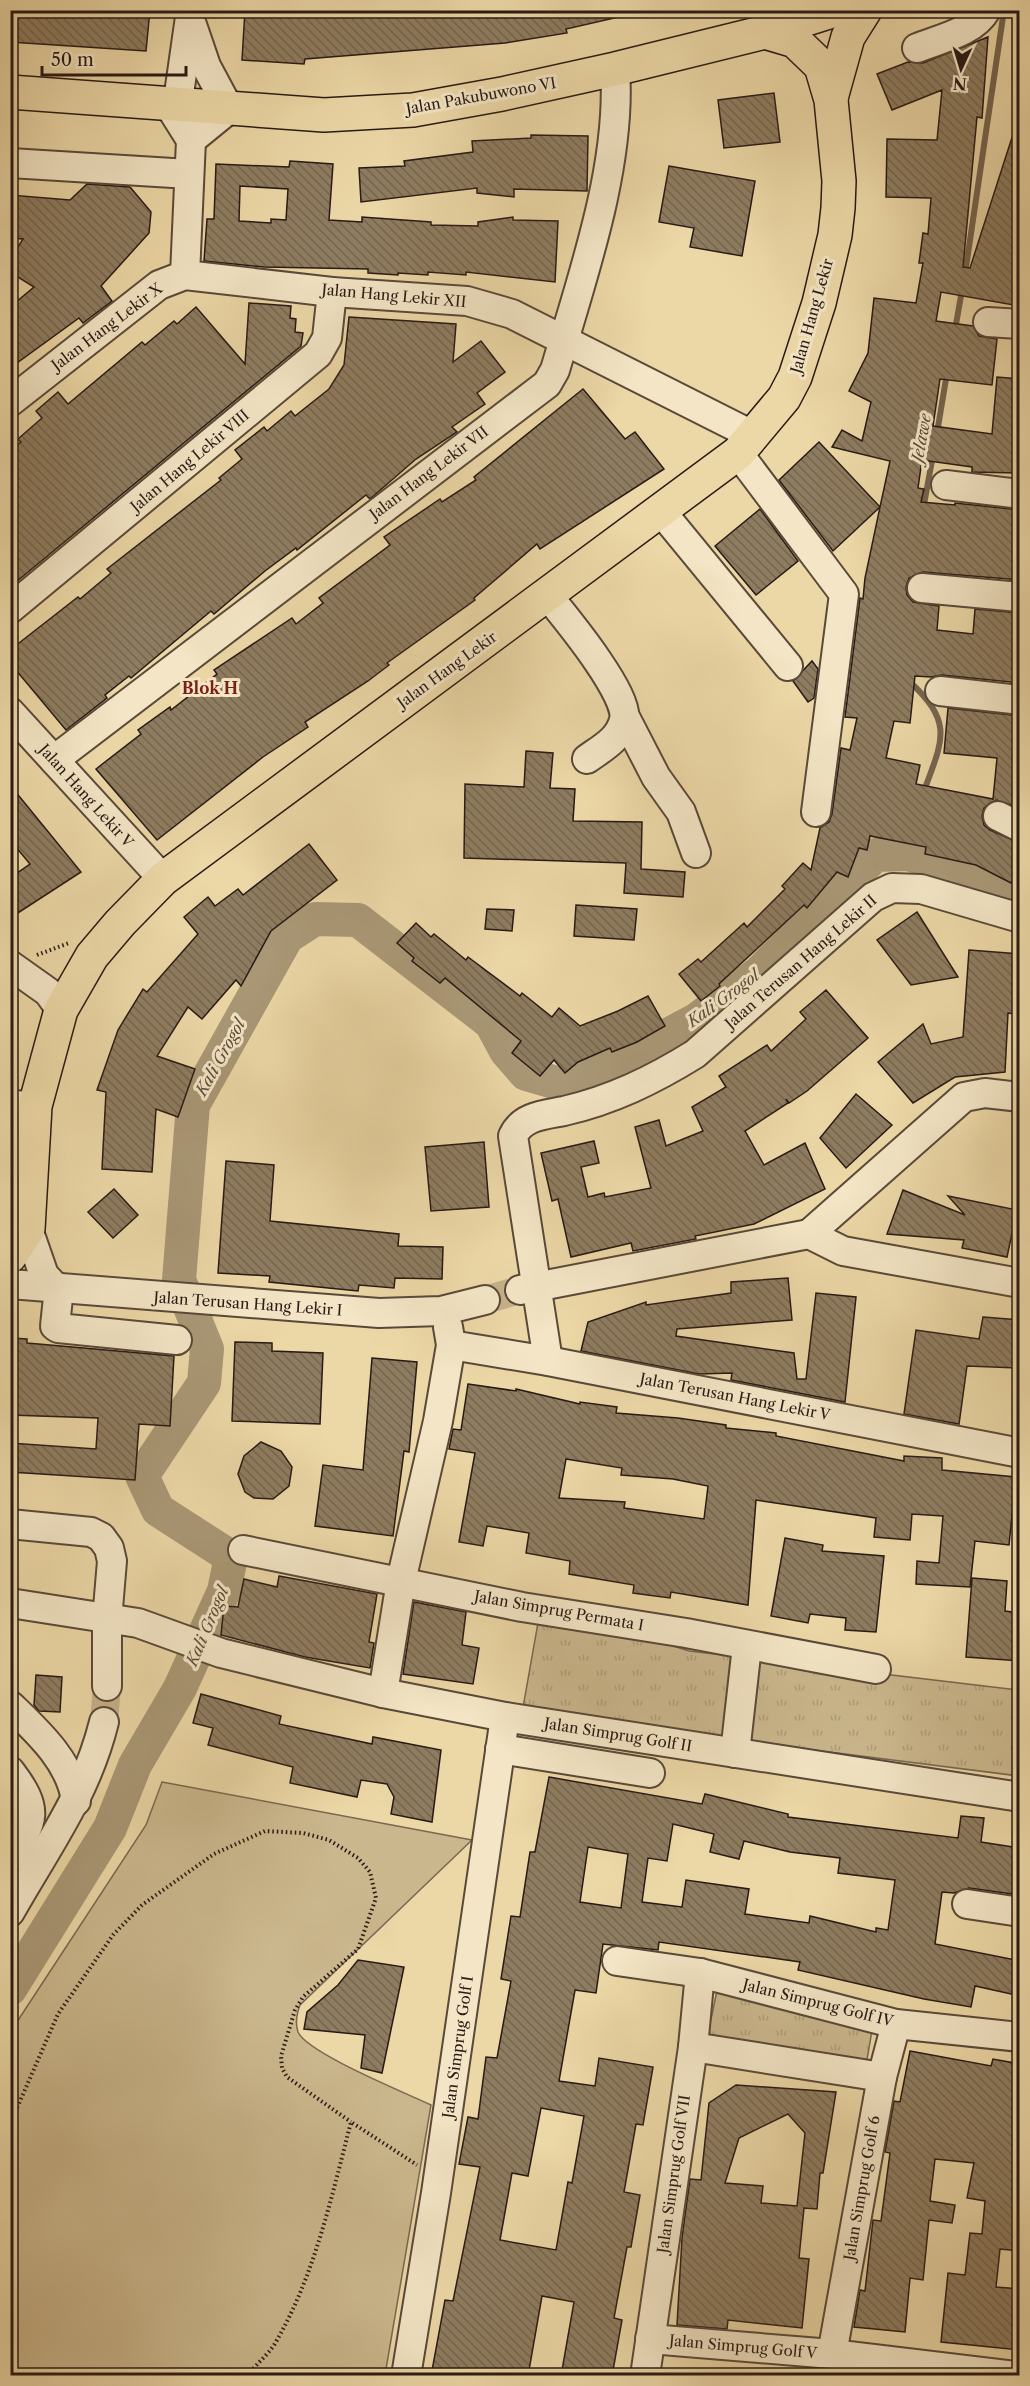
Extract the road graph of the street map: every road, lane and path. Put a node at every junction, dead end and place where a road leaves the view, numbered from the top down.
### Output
1 (835, 10) edge
2 (865, 10) edge
3 (986, 10) edge
4 (191, 15) edge
5 (765, 32) junction
6 (917, 48) dead end
7 (615, 69) junction
8 (10, 92) edge
9 (831, 100) junction
10 (170, 105) junction
11 (229, 109) junction
12 (191, 140) junction
13 (10, 163) edge
14 (189, 174) junction
15 (185, 275) junction
16 (332, 292) junction
17 (988, 322) dead end
18 (1020, 324) edge
19 (564, 339) junction
20 (10, 402) edge
21 (746, 444) junction
22 (946, 485) dead end
23 (1020, 494) edge
24 (660, 510) junction
25 (922, 588) dead end
26 (548, 596) junction
27 (1020, 597) edge
28 (10, 609) edge
29 (788, 666) dead end
30 (940, 691) dead end
31 (1020, 700) edge
32 (11, 714) edge
33 (625, 717) junction
34 (587, 759) dead end
35 (54, 760) junction
36 (816, 812) dead end
37 (696, 853) dead end
38 (163, 879) junction
39 (1020, 918) edge
40 (72, 942) dead end
41 (11, 965) edge
42 (62, 1010) junction
43 (1020, 1097) edge
44 (23, 1106) edge
45 (28, 1229) junction
46 (809, 1234) junction
47 (10, 1256) edge
48 (1020, 1283) edge
49 (10, 1284) edge
50 (58, 1288) junction
51 (529, 1288) junction
52 (485, 1300) tunnel mouth
53 (441, 1311) junction
54 (177, 1340) dead end
55 (451, 1345) junction
56 (548, 1361) junction
57 (1020, 1453) edge
58 (10, 1524) edge
59 (243, 1550) dead end
60 (401, 1581) junction
61 (10, 1603) edge
62 (107, 1620) junction
63 (747, 1646) junction
64 (876, 1669) dead end
65 (107, 1686) tunnel mouth
66 (383, 1693) junction
67 (10, 1694) edge
68 (11, 1706) edge
69 (10, 1711) edge
70 (505, 1717) junction
71 (49, 1743) junction
72 (500, 1749) junction
73 (735, 1753) junction
74 (10, 1771) edge
75 (650, 1773) dead end
76 (1020, 1797) edge
77 (76, 1801) junction
78 (10, 1858) edge
79 (967, 1904) dead end
80 (10, 1912) edge
81 (1020, 1912) edge
82 (617, 1961) dead end
83 (700, 1973) junction
84 (896, 2024) junction
85 (1020, 2037) edge
86 (693, 2047) junction
87 (882, 2077) junction
88 (351, 2122) junction
89 (10, 2124) edge
90 (439, 2176) junction
91 (650, 2339) junction
92 (832, 2354) junction
93 (248, 2376) edge
94 (406, 2376) edge
95 (645, 2376) edge
96 (1015, 2376) edge

1 - 5 main road, Jalan Pakubuwono VI
2 - 9 main road, Jalan Hang Lekir
3 - 6 street
4 - 10 street
4 - 11 street
5 - 7 main road, Jalan Pakubuwono VI
5 - 9 main road, Jalan Hang Lekir
7 - 11 main road, Jalan Pakubuwono VI
7 - 19 street, Jalan Hang Lekir VII
8 - 10 main road, Jalan Pakubuwono VI
9 - 21 main road, Jalan Hang Lekir
10 - 11 main road, Jalan Pakubuwono VI
10 - 12 street
11 - 12 street
12 - 14 street
13 - 14 street
14 - 15 street
15 - 16 street, Jalan Hang Lekir XII
15 - 20 street, Jalan Hang Lekir X
16 - 19 street, Jalan Hang Lekir XII
16 - 28 street, Jalan Hang Lekir VIII
17 - 18 street
19 - 21 street, Jalan Hang Lekir XII
19 - 35 street, Jalan Hang Lekir VII
21 - 24 main road, Jalan Hang Lekir
21 - 36 street
22 - 23 street
24 - 26 main road, Jalan Hang Lekir
24 - 29 street
25 - 27 street
26 - 33 street
26 - 38 main road, Jalan Hang Lekir
30 - 31 street
32 - 35 street, Jalan Hang Lekir V
33 - 34 street
33 - 37 street
35 - 38 street, Jalan Hang Lekir V
38 - 42 main road, Jalan Hang Lekir
39 - 51 street, Jalan Terusan Hang Lekir II
40 - 41 path
41 - 42 street
42 - 44 main road, Jalan Hang Lekir
43 - 46 street
44 - 45 main road, Jalan Hang Lekir
45 - 47 main road, Jalan Hang Lekir
45 - 50 street, Jalan Hang Lekir
46 - 48 street
46 - 51 street
49 - 50 street, Jalan Terusan Hang Lekir I
50 - 53 street, Jalan Terusan Hang Lekir I
50 - 54 street
51 - 56 street, Jalan Terusan Hang Lekir II
52 - 53 street, Jalan Terusan Hang Lekir I
53 - 55 street
55 - 56 street, Jalan Terusan Hang Lekir V
55 - 60 street
56 - 57 street, Jalan Terusan Hang Lekir V
58 - 62 street
59 - 60 street, Jalan Simprug Permata I
60 - 63 street, Jalan Simprug Permata I
60 - 66 street
61 - 62 street
62 - 65 street
62 - 66 street, Jalan Simprug Golf II
63 - 64 street, Jalan Simprug Permata I
63 - 73 street
66 - 70 street, Jalan Simprug Golf II
67 - 68 street
68 - 69 street
68 - 71 street
70 - 72 street, Jalan Simprug Golf I
70 - 73 street, Jalan Simprug Golf II
71 - 77 street
71 - 77 street
72 - 75 street
72 - 90 street, Jalan Simprug Golf I
73 - 76 street, Jalan Simprug Golf II
74 - 78 street
77 - 80 street
79 - 81 street
82 - 83 street, Jalan Simprug Golf IV
83 - 84 street, Jalan Simprug Golf IV
83 - 86 street, Jalan Simprug Golf VII
84 - 85 street, Jalan Simprug Golf IV
84 - 87 street, Jalan Simprug Golf 6
86 - 87 street
86 - 91 street, Jalan Simprug Golf VII
87 - 92 street, Jalan Simprug Golf 6
88 - 89 path
88 - 90 path
88 - 93 path
90 - 94 street, Jalan Simprug Golf I
91 - 92 street, Jalan Simprug Golf V
91 - 95 street, Jalan Simprug Golf VII
92 - 96 street, Jalan Simprug Golf V

